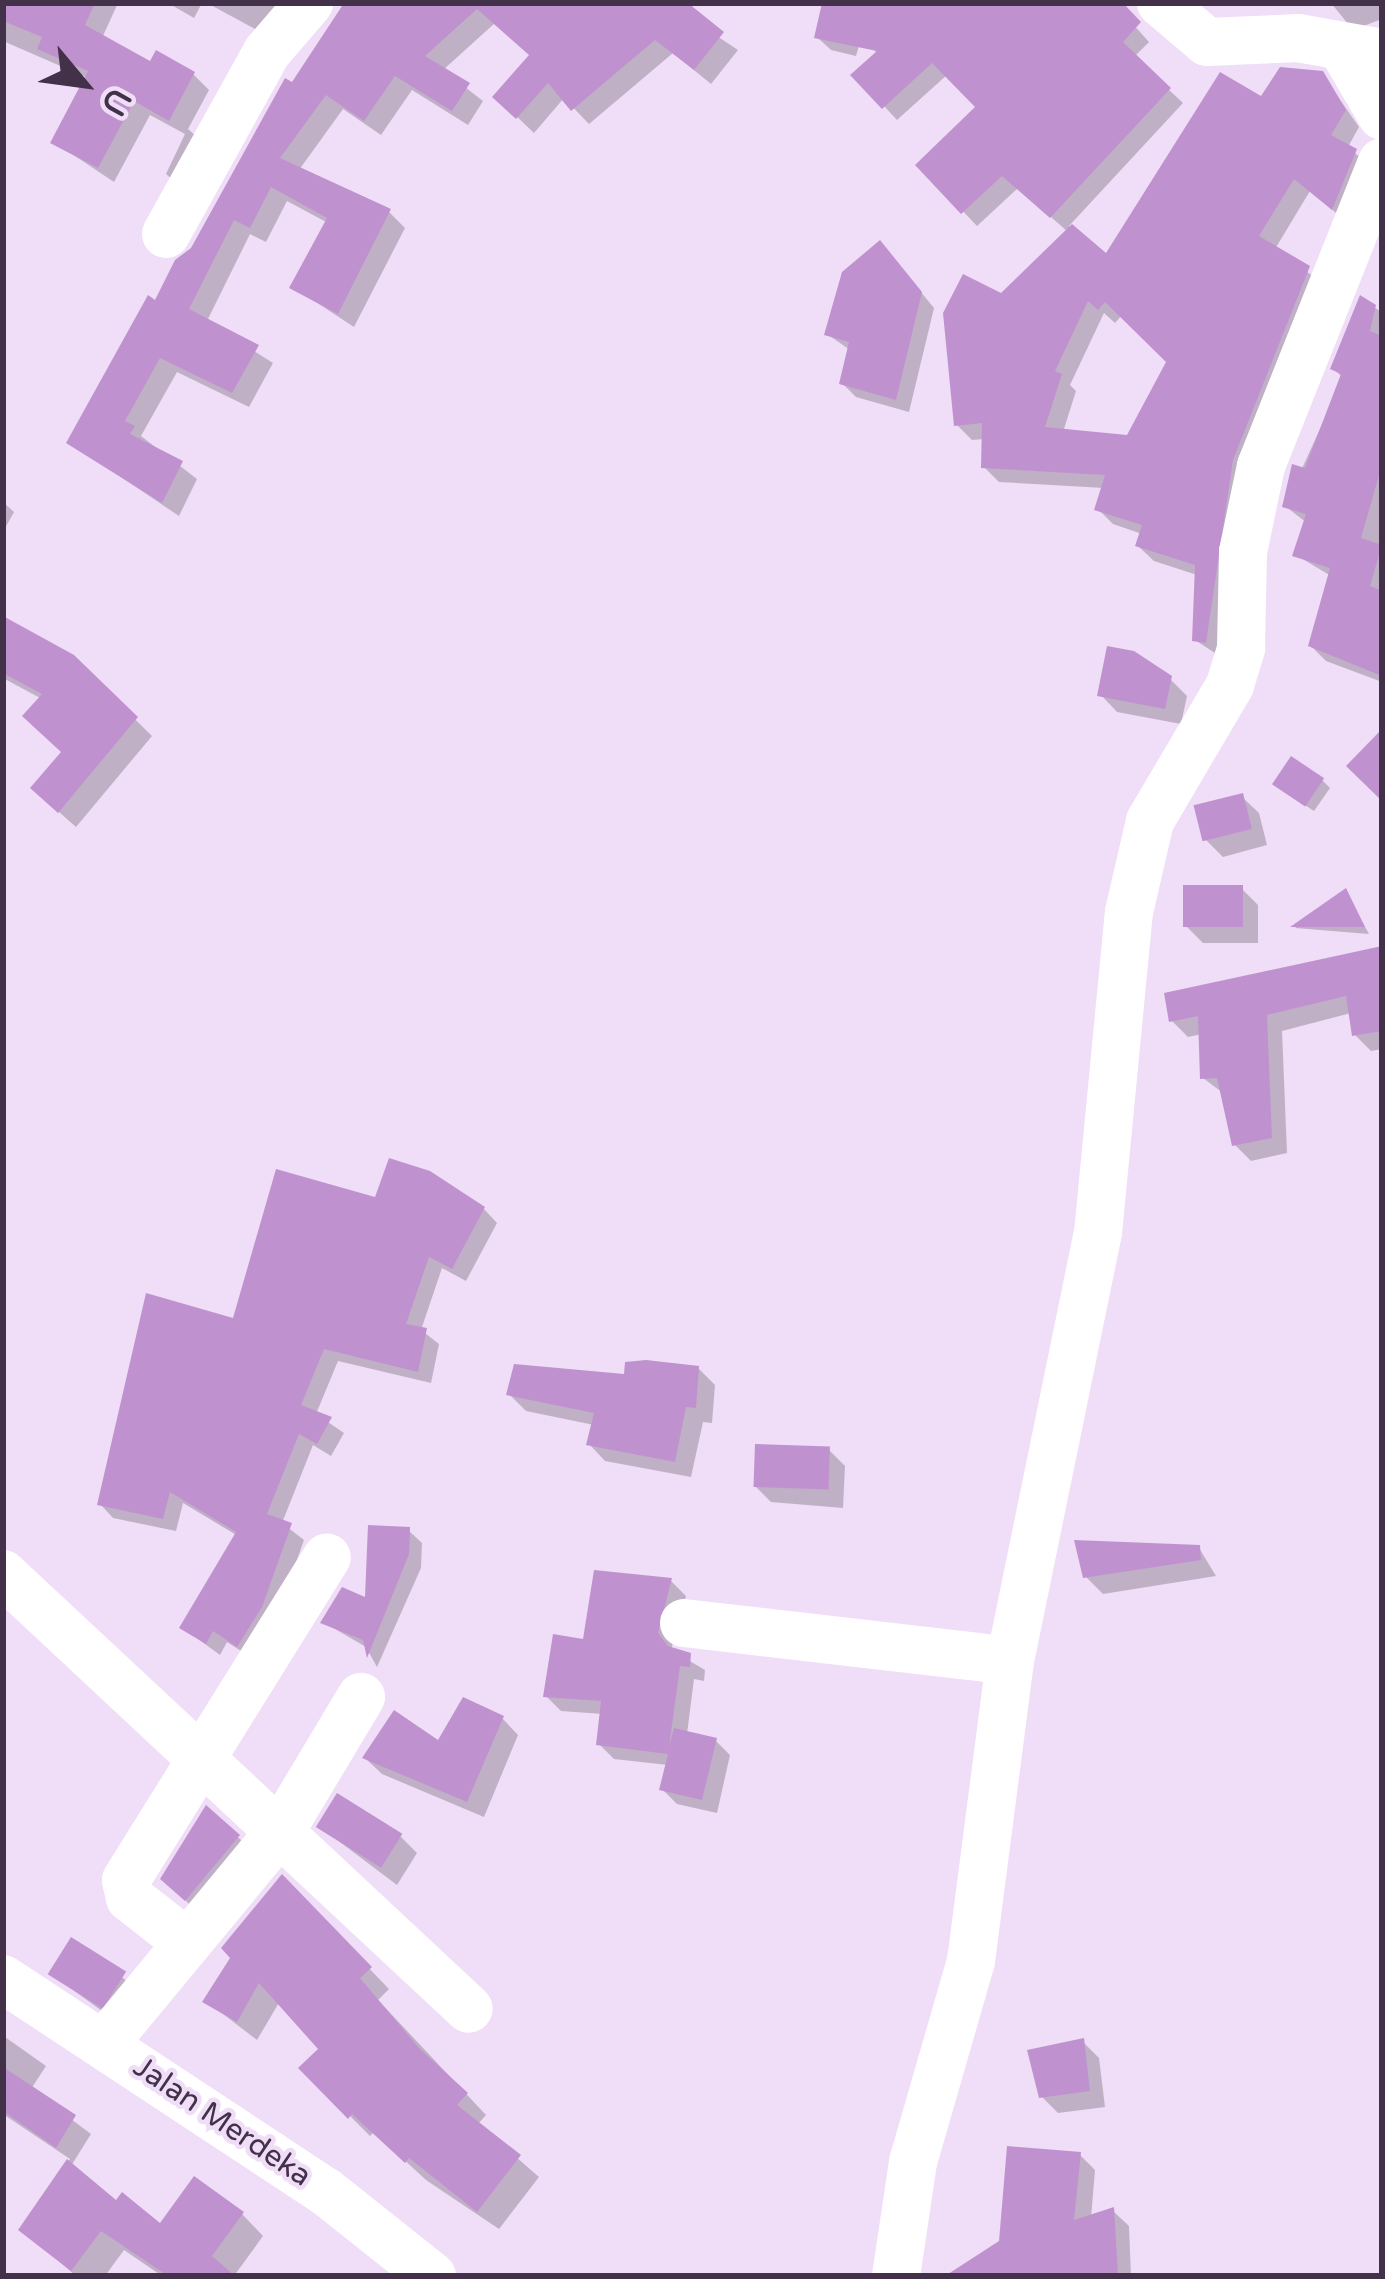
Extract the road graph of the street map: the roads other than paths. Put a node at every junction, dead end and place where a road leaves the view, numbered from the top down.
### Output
1 (309, 3) edge
2 (1161, 3) edge
3 (1361, 49) edge
4 (1382, 116) edge
5 (1382, 162) edge
6 (166, 234) dead end
7 (327, 1557) dead end
8 (3, 1574) edge
9 (683, 1623) dead end
10 (1010, 1660) junction
11 (362, 1697) dead end
12 (202, 1764) junction
13 (282, 1829) junction
14 (184, 1941) junction
15 (3, 1979) edge
16 (470, 2009) dead end
17 (104, 2044) junction
18 (432, 2276) edge
19 (896, 2276) edge

1 - 6 street
2 - 3 street
3 - 4 street
5 - 10 street
7 - 12 street
8 - 12 street
9 - 10 street
10 - 19 street
11 - 13 street
12 - 13 street
12 - 14 street
13 - 14 street
13 - 16 street
14 - 17 street
15 - 17 street, Jalan Merdeka
17 - 18 street, Jalan Merdeka

